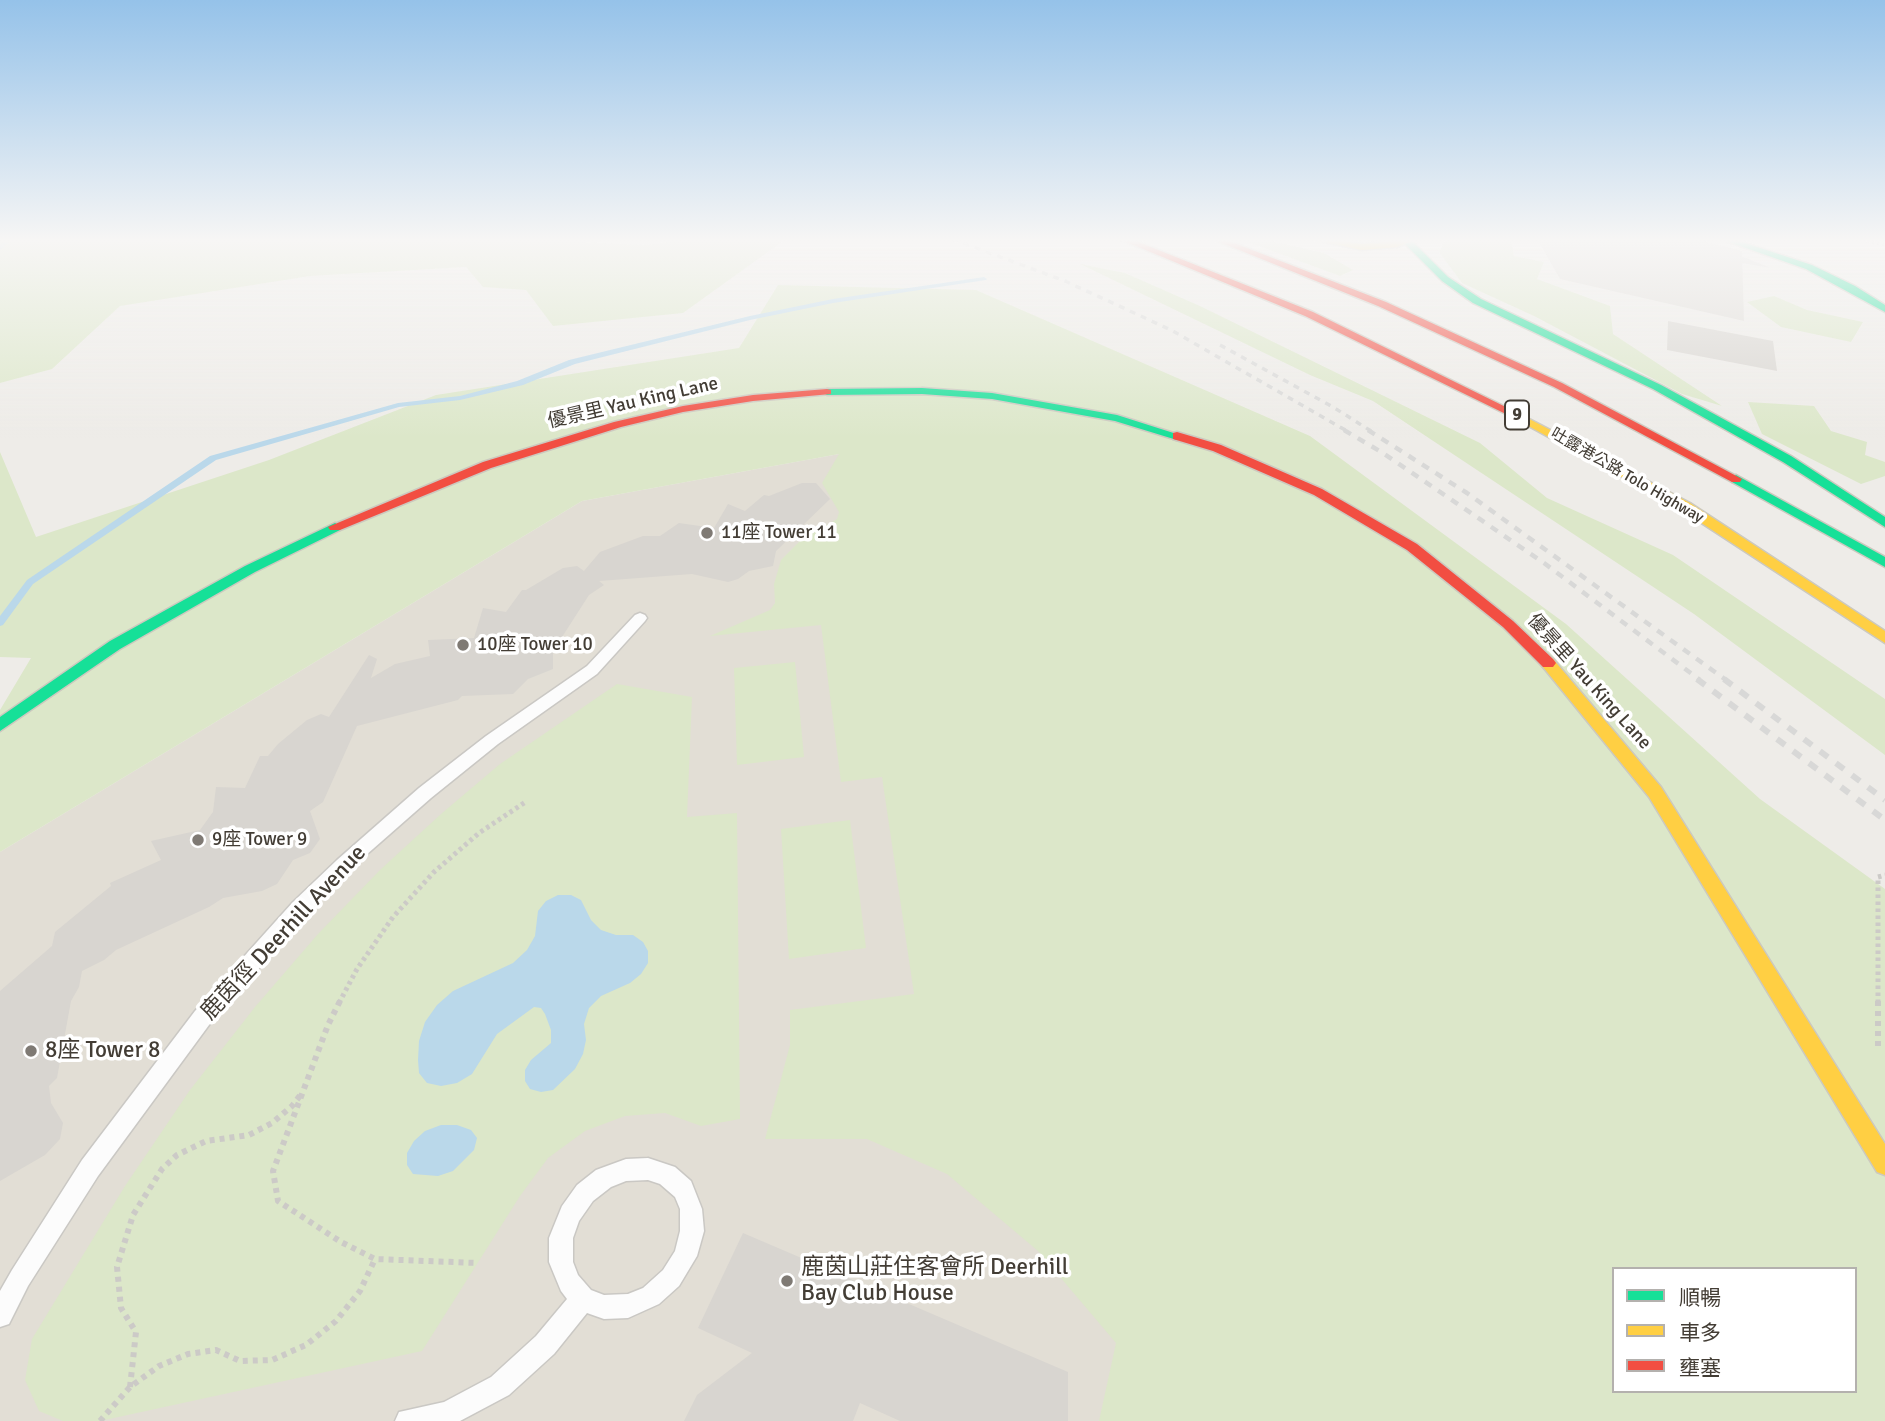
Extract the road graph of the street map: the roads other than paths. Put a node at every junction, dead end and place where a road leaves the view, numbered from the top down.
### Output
1 (1288, 305) edge
2 (1385, 305) edge
3 (1486, 305) edge
4 (1885, 523) edge
5 (1885, 563) edge
6 (640, 618) dead end
7 (1885, 638) edge
8 (0, 725) edge
9 (1885, 1164) edge
10 (583, 1299) junction
11 (0, 1315) edge
12 (408, 1421) edge

1 - 7 main road, 吐露港公路 Tolo Highway / 9
2 - 5 main road, 9
3 - 4 main road
6 - 11 lane, 鹿茵徑 Deerhill Avenue
8 - 9 main road, 優景里 Yau King Lane
10 - 10 lane
10 - 12 lane

